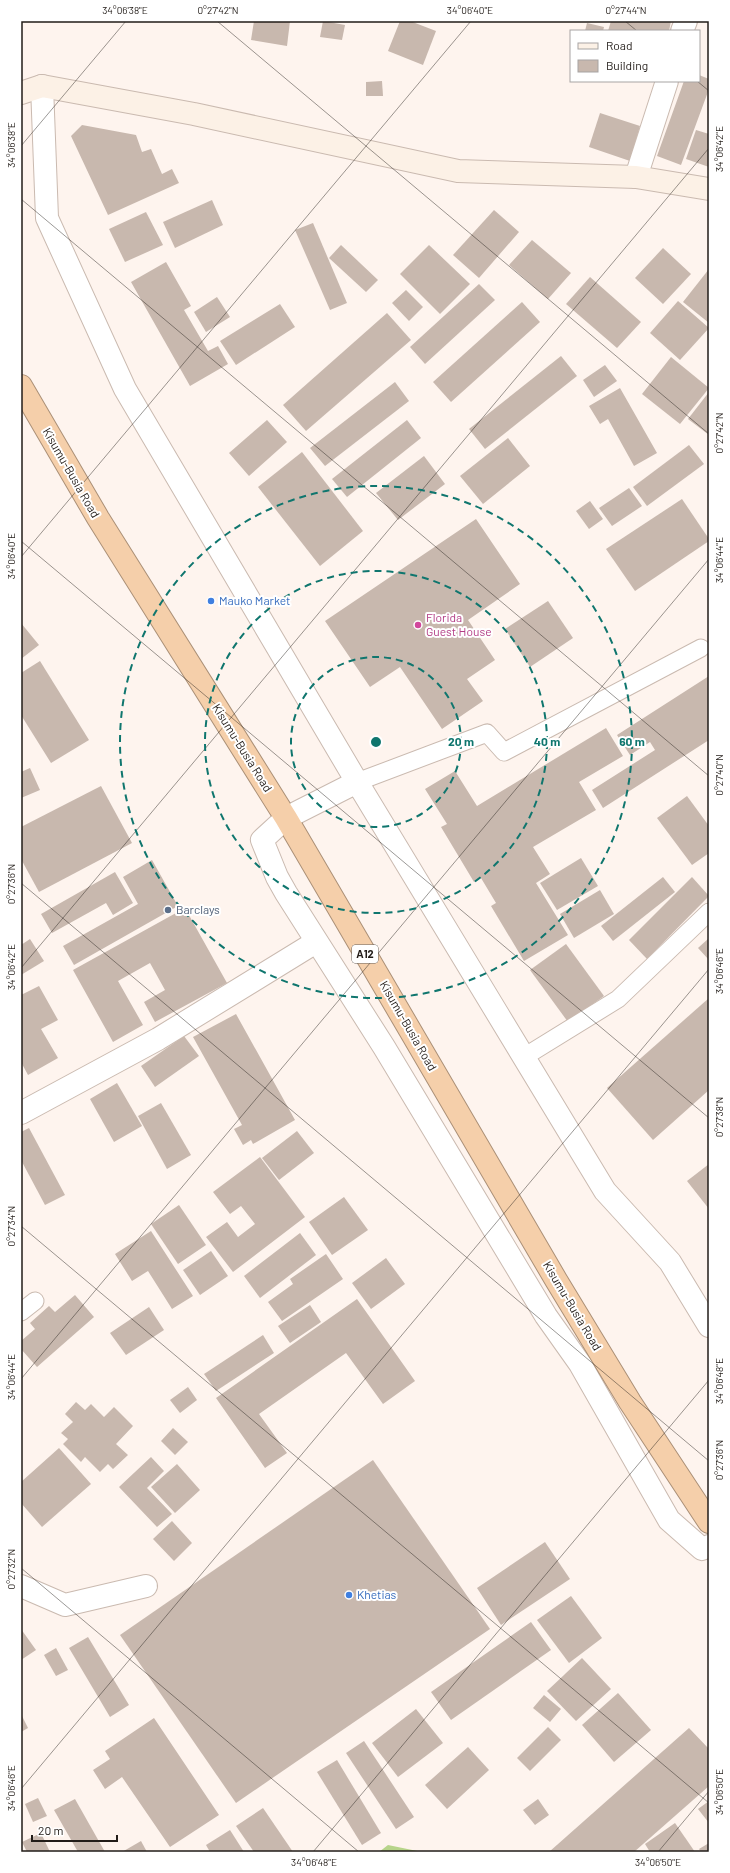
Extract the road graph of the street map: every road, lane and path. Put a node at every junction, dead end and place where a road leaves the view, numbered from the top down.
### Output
1 (667, 82) edge
2 (42, 86) junction
3 (21, 93) edge
4 (636, 178) junction
5 (709, 189) edge
6 (21, 386) edge
7 (701, 648) dead end
8 (357, 782) junction
9 (286, 818) junction
10 (709, 912) edge
11 (316, 942) junction
12 (524, 1057) junction
13 (21, 1113) edge
14 (35, 1302) dead end
15 (21, 1312) edge
16 (709, 1326) edge
17 (709, 1522) edge
18 (709, 1546) edge
19 (21, 1586) edge
20 (146, 1586) dead end

1 - 4 street
2 - 3 street
2 - 4 street
2 - 8 street
4 - 5 street
6 - 9 highway, Kisumu-Busia Road / A12
7 - 8 lane
8 - 9 street
8 - 12 street
9 - 11 street
9 - 17 highway, Kisumu-Busia Road / A12
10 - 12 lane
11 - 13 street
11 - 18 street
12 - 16 street
14 - 15 lane
19 - 20 street

